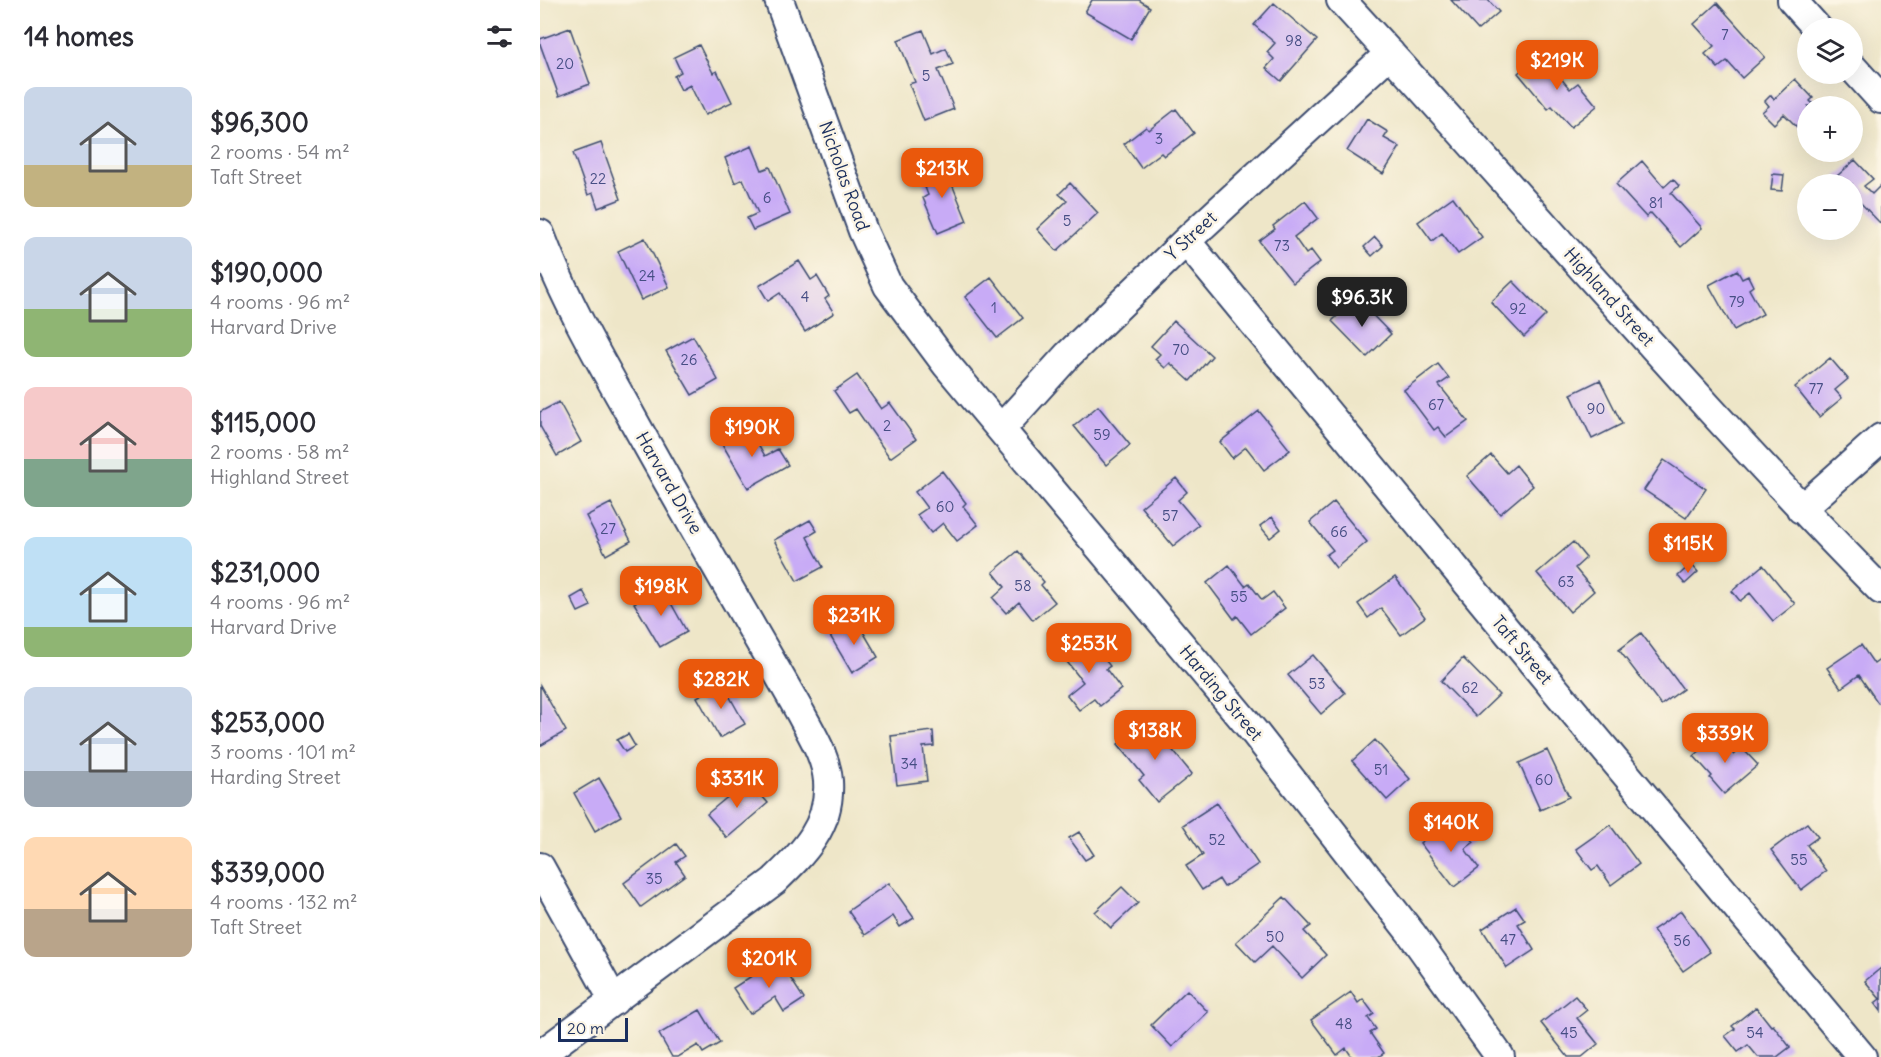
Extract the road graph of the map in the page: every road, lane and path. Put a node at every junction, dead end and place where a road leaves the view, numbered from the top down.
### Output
1 (779, 0) edge
2 (1341, 0) edge
3 (1791, 0) edge
4 (1808, 18) edge
5 (1390, 53) junction
6 (1863, 79) edge
7 (1881, 99) edge
8 (540, 234) edge
9 (1186, 240) junction
10 (928, 341) joint
11 (1001, 429) junction
12 (1881, 438) edge
13 (1801, 509) junction
14 (1881, 590) edge
15 (540, 867) edge
16 (614, 1000) junction
17 (540, 1055) edge
18 (1500, 1057) edge
19 (1862, 1057) edge

1 - 10 street, Nicholas Road
2 - 5 street, Highland Street
3 - 4 street
5 - 9 street, Y Street
5 - 13 street, Highland Street
6 - 7 street
8 - 16 street, Harvard Drive
9 - 11 street, Y Street
9 - 19 street, Taft Street
10 - 11 street, Harding Street
11 - 18 street, Harding Street
12 - 13 street
13 - 14 street, Highland Street
15 - 16 street
16 - 17 street, Harvard Drive

